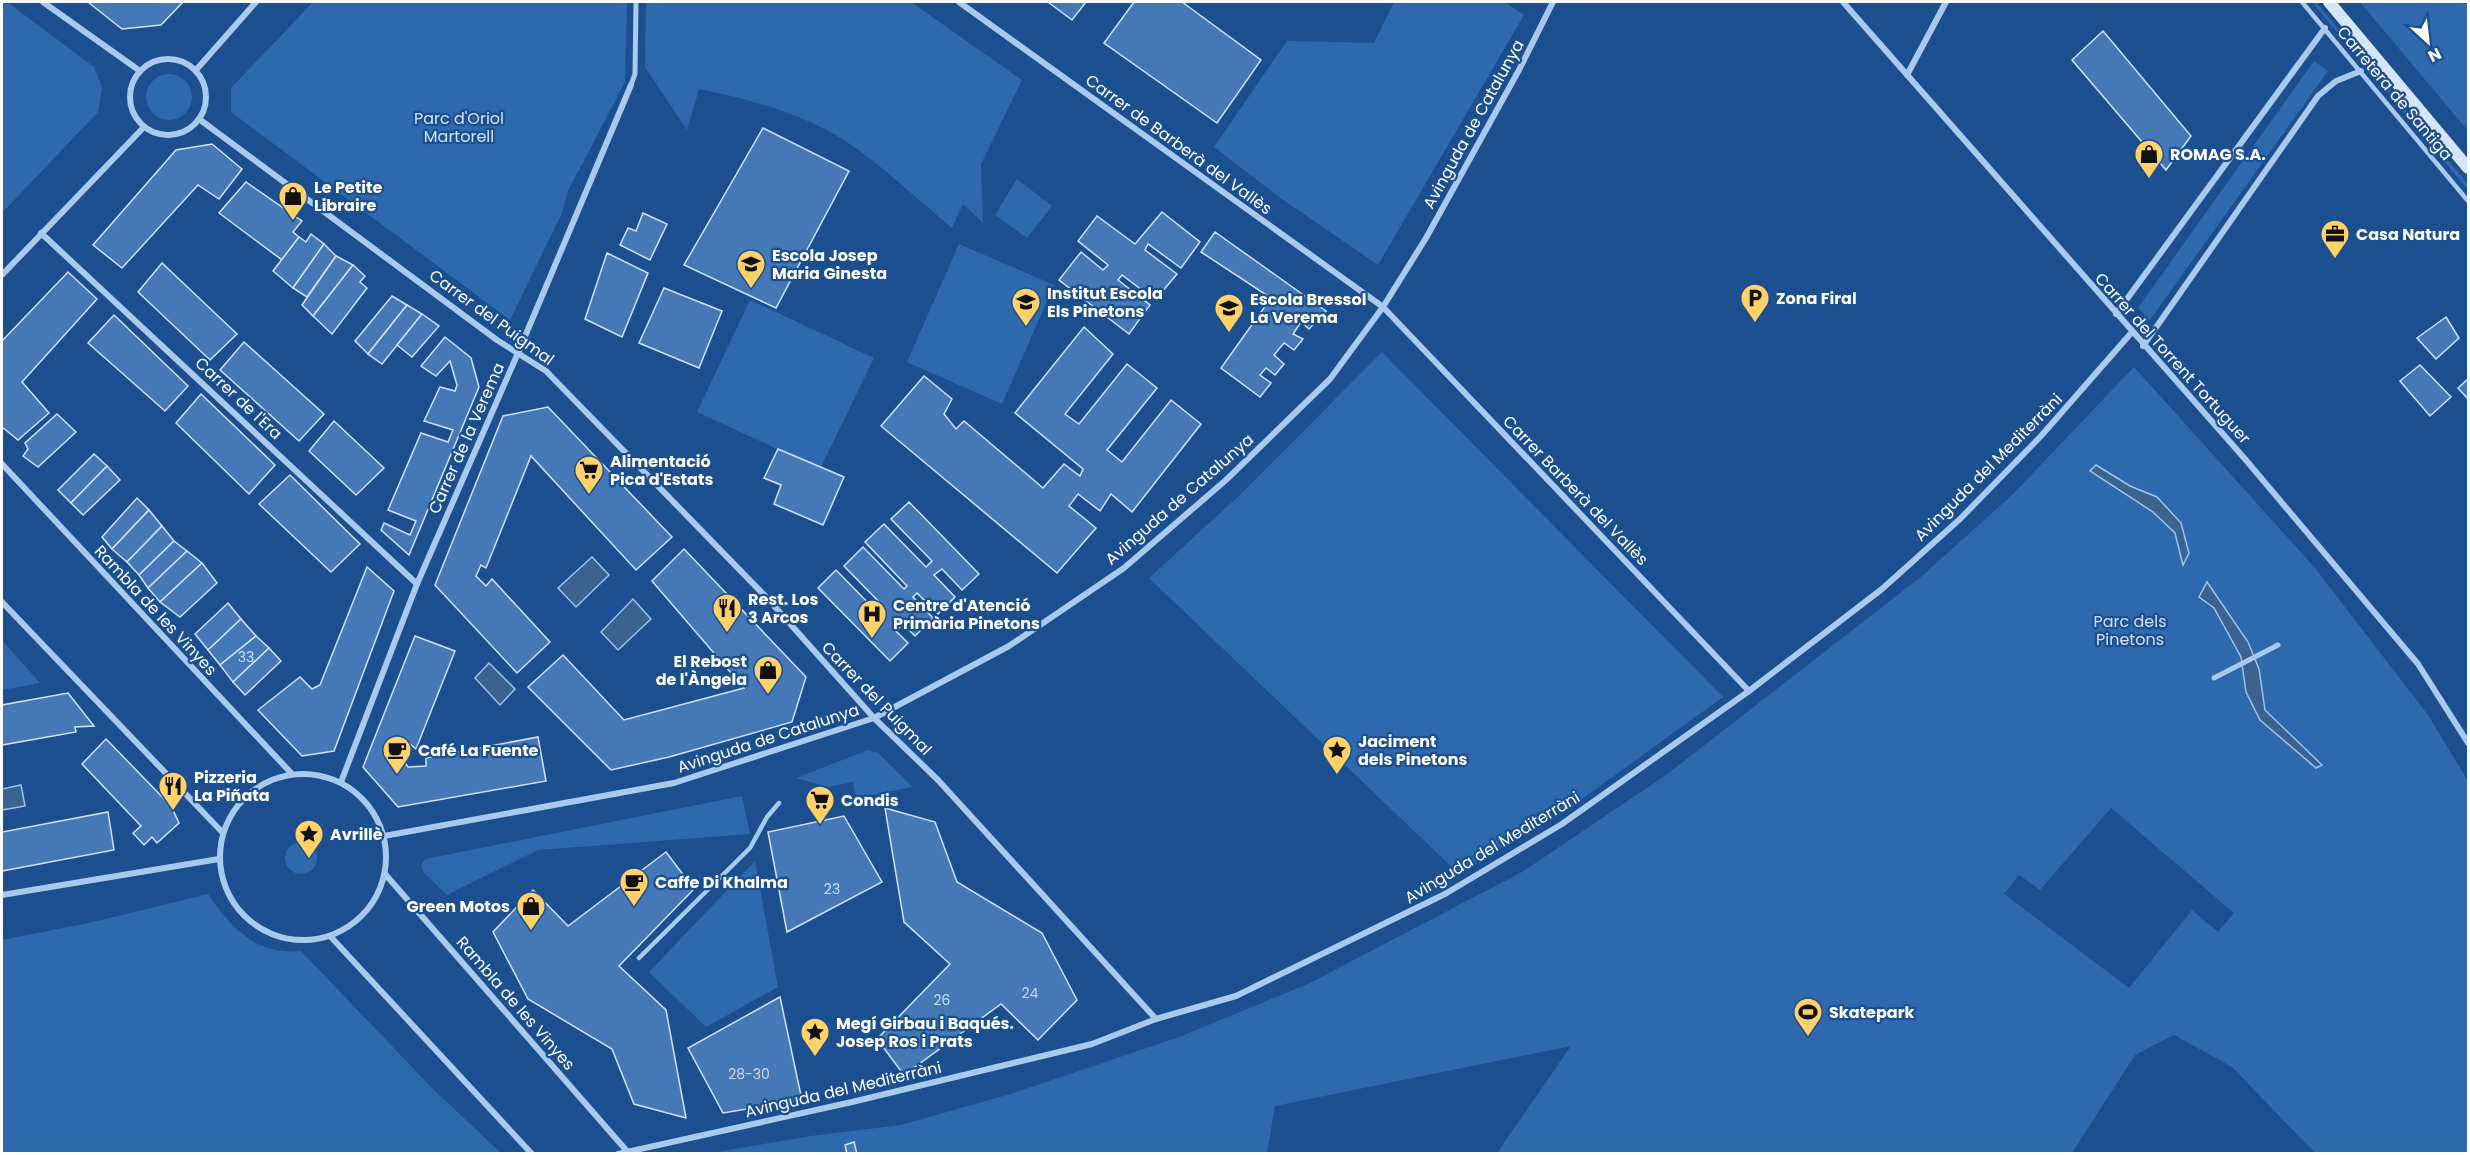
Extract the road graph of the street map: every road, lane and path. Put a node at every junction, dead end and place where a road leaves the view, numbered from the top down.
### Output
1 (43, 2) edge
2 (256, 2) edge
3 (636, 2) edge
4 (959, 2) edge
5 (1553, 2) edge
6 (1843, 2) edge
7 (1946, 2) edge
8 (2302, 2) edge
9 (2330, 2) edge
10 (2325, 28) junction
11 (140, 70) junction
12 (196, 70) junction
13 (2361, 71) junction
14 (1907, 75) junction
15 (631, 85) joint
16 (199, 119) junction
17 (144, 127) junction
18 (2469, 168) edge
19 (2469, 201) edge
20 (41, 233) junction
21 (2, 275) edge
22 (1383, 307) junction
23 (2116, 314) junction
24 (2132, 333) junction
25 (2143, 346) junction
26 (518, 353) junction
27 (2, 464) edge
28 (417, 584) junction
29 (2, 602) edge
30 (2278, 645) dead end
31 (2214, 678) dead end
32 (1749, 692) junction
33 (874, 718) junction
34 (2469, 743) edge
35 (292, 774) junction
36 (341, 782) junction
37 (779, 803) dead end
38 (223, 833) junction
39 (384, 836) junction
40 (219, 859) junction
41 (385, 874) junction
42 (2, 895) edge
43 (330, 936) junction
44 (639, 958) dead end
45 (1156, 1019) junction
46 (626, 1150) junction
47 (532, 1154) edge
48 (618, 1154) edge

1 - 11 street
2 - 12 street
3 - 15 street, Carrer de la Verema
4 - 22 street, Carrer de Barberà del Vallès
5 - 22 street, Avinguda de Catalunya
6 - 14 street, Carrer del Torrent Tortuguer
7 - 14 street
8 - 10 lane, Carretera de Santiga
9 - 18 main road
10 - 13 lane, Carretera de Santiga
10 - 23 street
11 - 12 street
11 - 17 street
12 - 16 street
13 - 19 lane, Carretera de Santiga
13 - 25 street
14 - 23 street, Carrer del Torrent Tortuguer
15 - 26 street, Carrer de la Verema
16 - 17 street
16 - 26 street, Carrer del Puigmal
17 - 20 street
20 - 21 street
20 - 28 street, Carrer de l'Era
22 - 32 street, Carrer Barberà del Vallès
22 - 33 street, Avinguda de Catalunya
23 - 24 street, Carrer del Torrent Tortuguer
24 - 25 street, Carrer del Torrent Tortuguer
24 - 32 street, Avinguda del Mediterràni
25 - 34 street, Carrer del Torrent Tortuguer
26 - 28 street, Carrer de la Verema
26 - 33 street, Carrer del Puigmal
27 - 35 street, Rambla de les Vinyes
28 - 36 street, Carrer de la Verema
29 - 38 street
30 - 31 street
32 - 45 street, Avinguda del Mediterràni
33 - 39 street, Avinguda de Catalunya
33 - 45 street, Carrer del Puigmal
35 - 36 street
35 - 38 street
36 - 39 street
37 - 44 lane
38 - 40 street
39 - 41 street
40 - 42 street
40 - 43 street
41 - 43 street
41 - 46 street, Rambla de les Vinyes
43 - 47 street
45 - 46 street, Avinguda del Mediterràni
46 - 48 street, Avinguda del Mediterràni

